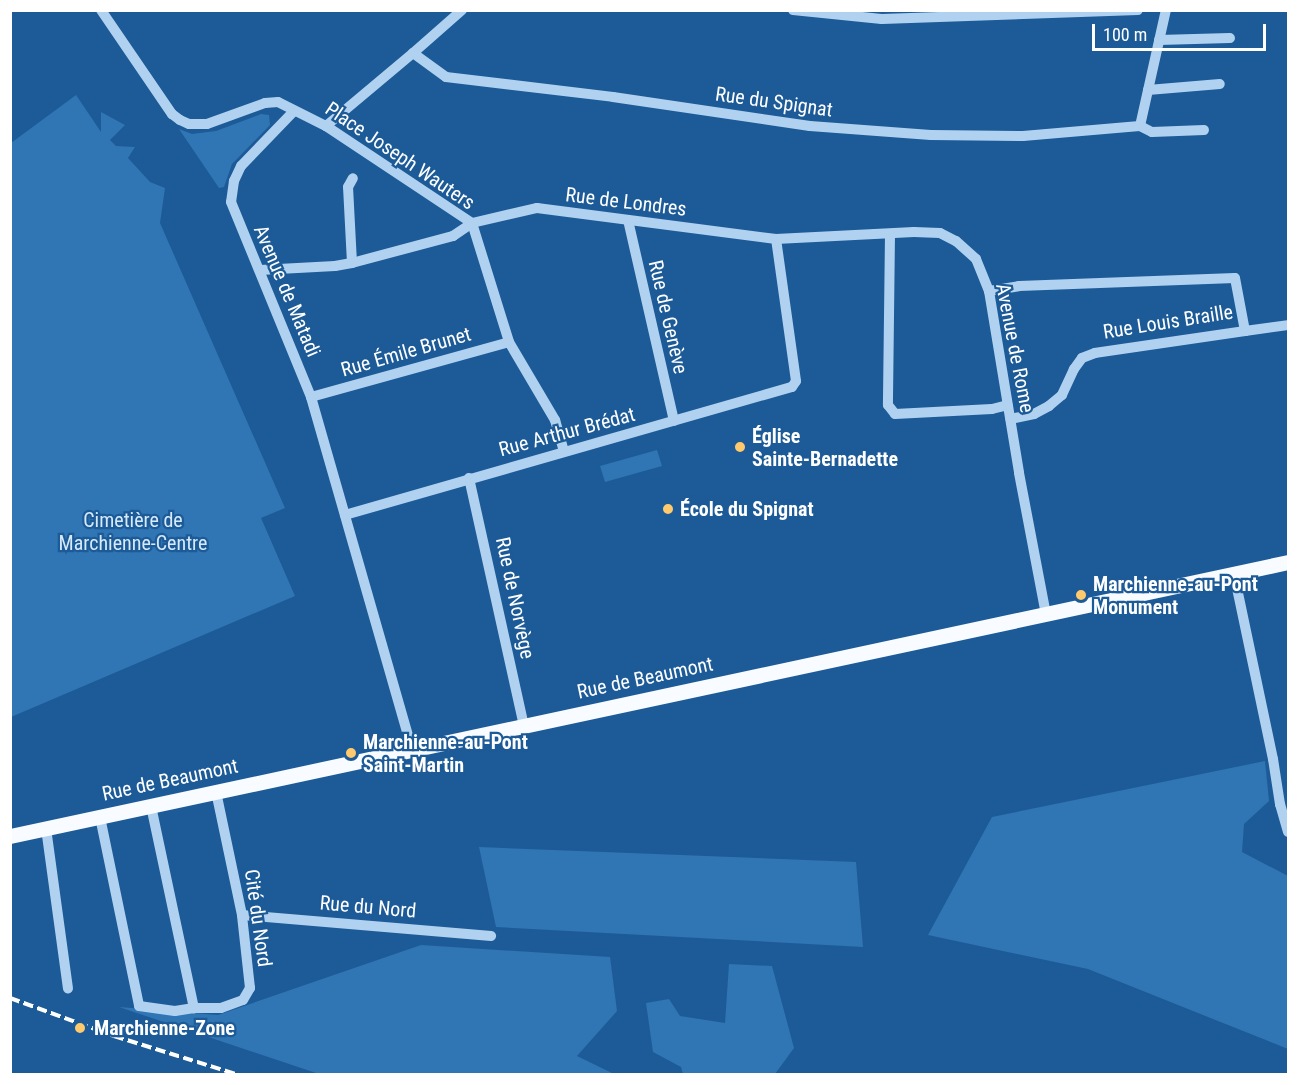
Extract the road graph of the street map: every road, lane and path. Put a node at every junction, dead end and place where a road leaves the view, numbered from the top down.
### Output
1 (101, 10) edge
2 (462, 10) edge
3 (793, 10) edge
4 (1138, 10) edge
5 (1166, 10) edge
6 (1230, 38) dead end
7 (1160, 40) junction
8 (413, 53) junction
9 (1220, 84) dead end
10 (1148, 90) junction
11 (294, 111) junction
12 (326, 126) junction
13 (1140, 126) junction
14 (1204, 130) dead end
15 (354, 178) dead end
16 (628, 220) junction
17 (472, 223) junction
18 (890, 234) junction
19 (776, 239) junction
20 (352, 263) junction
21 (260, 270) junction
22 (989, 291) junction
23 (1288, 325) edge
24 (1245, 331) junction
25 (509, 342) junction
26 (312, 397) junction
27 (1008, 405) junction
28 (1011, 419) junction
29 (674, 421) junction
30 (564, 451) junction
31 (469, 478) junction
32 (345, 515) junction
33 (1288, 562) edge
34 (1234, 574) junction
35 (1046, 614) junction
36 (524, 726) junction
37 (412, 750) junction
38 (216, 792) junction
39 (151, 806) junction
40 (100, 817) junction
41 (46, 828) junction
42 (1288, 832) edge
43 (10, 836) edge
44 (242, 915) junction
45 (490, 936) dead end
46 (69, 988) dead end
47 (194, 1008) junction

1 - 11 street
2 - 8 street
3 - 4 street
5 - 7 street
6 - 7 street
7 - 10 street
8 - 12 street
8 - 13 street, Rue du Spignat
9 - 10 street
10 - 13 street
11 - 12 street, Place Joseph Wauters
11 - 21 street, Avenue de Matadi
12 - 17 street, Place Joseph Wauters
13 - 14 street, Rue du Spignat
15 - 20 street
16 - 17 street, Rue de Londres
16 - 19 street, Rue de Londres
16 - 29 street, Rue de Genève
17 - 20 street, Place Joseph Wauters
17 - 25 street
18 - 19 street, Avenue de Rome
18 - 22 street, Avenue de Rome
18 - 27 street
19 - 29 street, Rue Arthur Brédat
20 - 21 street, Place Joseph Wauters
21 - 26 street, Avenue de Matadi
22 - 24 street, Rue Louis Braille
22 - 27 street, Avenue de Rome
23 - 24 street
24 - 28 street, Rue Louis Braille
25 - 26 street, Rue Émile Brunet
25 - 30 street
26 - 32 street, Avenue de Matadi
27 - 28 street, Avenue de Rome
28 - 35 street, Avenue de Rome
29 - 30 street, Rue Arthur Brédat
30 - 31 street, Rue Arthur Brédat
31 - 32 street, Rue Arthur Brédat
31 - 36 street, Rue de Norvège
32 - 37 street, Avenue de Matadi
33 - 34 main road, Rue de Beaumont
34 - 35 main road, Rue de Beaumont
34 - 42 street
35 - 36 main road, Rue de Beaumont
36 - 37 main road, Rue de Beaumont
37 - 38 main road, Rue de Beaumont
38 - 39 main road, Rue de Beaumont
38 - 44 street, Cité du Nord
39 - 40 main road, Rue de Beaumont
39 - 47 street
40 - 41 main road, Rue de Beaumont
40 - 47 street, Cité du Nord
41 - 43 main road, Rue de Beaumont
41 - 46 street
44 - 45 street, Rue du Nord
44 - 47 street, Cité du Nord

